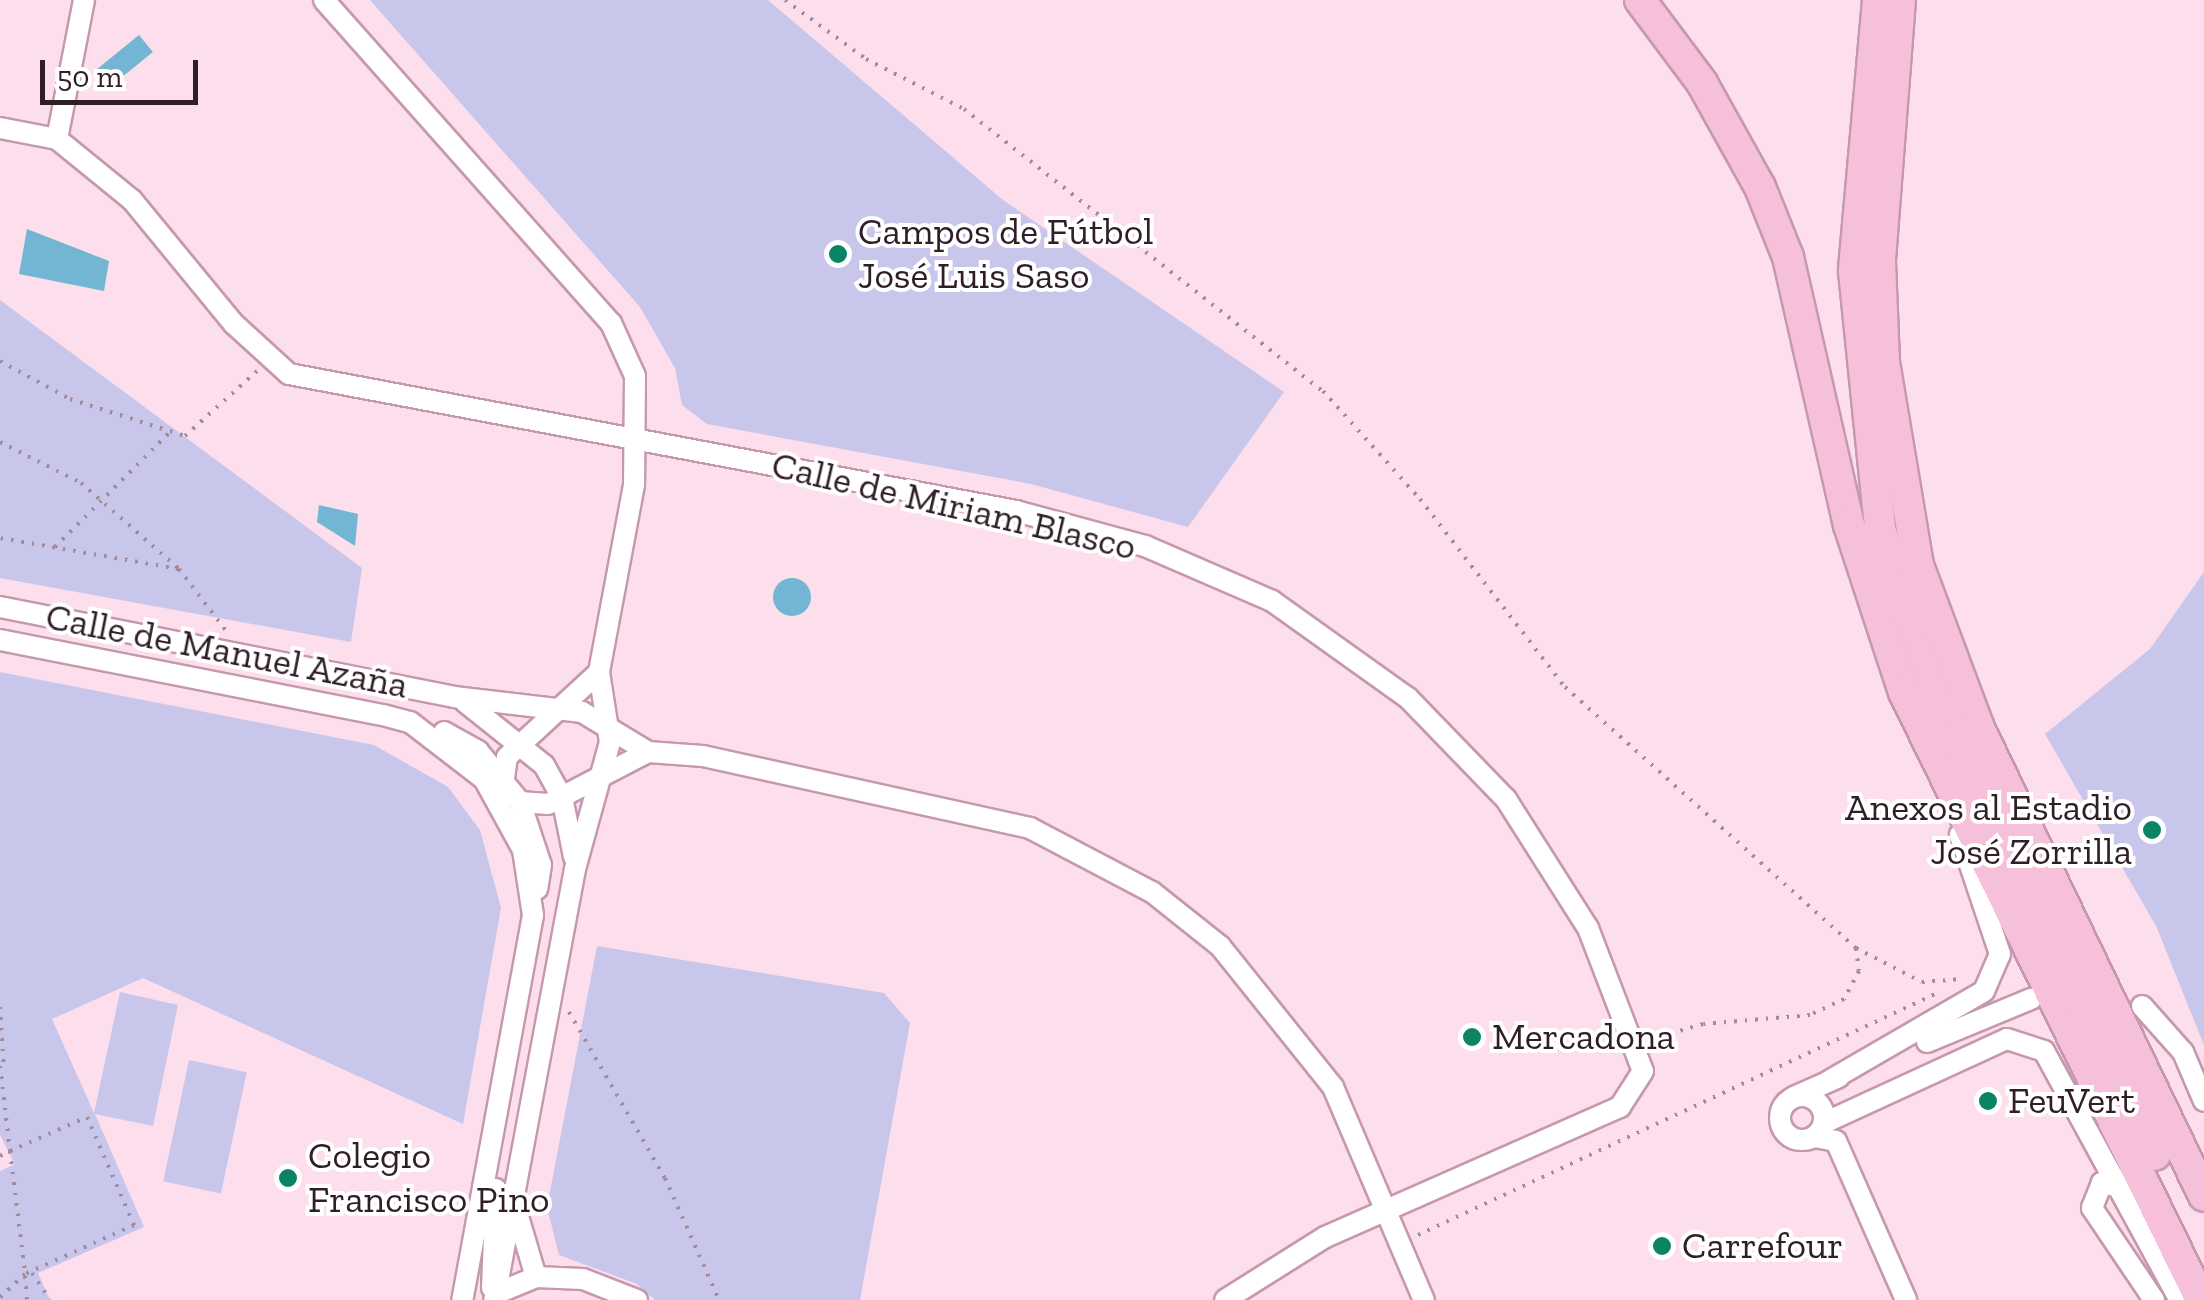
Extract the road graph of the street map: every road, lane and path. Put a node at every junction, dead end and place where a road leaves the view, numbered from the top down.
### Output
1 (84, 0) edge
2 (324, 0) edge
3 (784, 0) edge
4 (1640, 0) edge
5 (1878, 0) edge
6 (1900, 0) edge
7 (0, 128) edge
8 (57, 138) junction
9 (271, 358) junction
10 (0, 361) edge
11 (172, 431) junction
12 (639, 437) junction
13 (0, 442) edge
14 (104, 503) junction
15 (0, 538) edge
16 (55, 547) junction
17 (179, 569) junction
18 (0, 607) edge
19 (221, 618) dead end
20 (0, 640) edge
21 (599, 672) junction
22 (454, 696) junction
23 (556, 713) junction
24 (608, 725) junction
25 (522, 740) junction
26 (648, 752) junction
27 (1929, 754) junction
28 (603, 768) junction
29 (494, 778) junction
30 (562, 797) junction
31 (520, 802) junction
32 (575, 869) junction
33 (533, 916) junction
34 (1856, 948) junction
35 (1976, 982) junction
36 (553, 996) junction
37 (2031, 999) dead end
38 (0, 1006) edge
39 (2142, 1006) dead end
40 (1639, 1042) junction
41 (2, 1068) edge
42 (1830, 1081) junction
43 (1794, 1097) junction
44 (2204, 1101) edge
45 (1843, 1112) junction
46 (1819, 1130) junction
47 (10, 1151) junction
48 (0, 1156) edge
49 (489, 1163) junction
50 (2124, 1188) junction
51 (2204, 1196) edge
52 (1872, 1211) junction
53 (1386, 1212) junction
54 (1402, 1249) junction
55 (504, 1258) junction
56 (2204, 1272) edge
57 (25, 1274) junction
58 (536, 1276) junction
59 (0, 1297) edge
60 (495, 1297) edge
61 (27, 1300) edge
62 (50, 1300) edge
63 (464, 1300) edge
64 (637, 1300) edge
65 (719, 1300) edge
66 (1225, 1300) edge
67 (1424, 1300) edge
68 (1906, 1300) edge
69 (2154, 1300) edge
70 (2180, 1300) edge
71 (2200, 1300) edge

1 - 8 street
2 - 12 street
3 - 34 path
4 - 27 highway
5 - 56 highway
6 - 51 highway
7 - 8 street, Calle de Miriam Blasco
8 - 9 street, Calle de Miriam Blasco
9 - 11 path
9 - 12 street, Calle de Miriam Blasco
10 - 11 path
11 - 14 path
12 - 21 street
12 - 40 street, Calle de Miriam Blasco
13 - 14 path
14 - 16 path
14 - 17 path
15 - 16 path
16 - 17 path
17 - 19 path
18 - 22 street, Calle de Manuel Azaña
20 - 29 street, Calle de Manuel Azaña
21 - 23 street
21 - 24 street
22 - 23 street, Calle de Manuel Azaña
22 - 25 street, Calle de Manuel Azaña
23 - 24 street, Calle de Manuel Azaña
23 - 25 street
24 - 26 street
24 - 28 street
25 - 29 street
25 - 30 street
26 - 28 street
26 - 53 street
27 - 35 street
27 - 71 highway
28 - 30 street
28 - 32 street
29 - 31 street
29 - 33 street
30 - 31 street
30 - 32 street
31 - 33 street
32 - 36 street
33 - 49 street
34 - 35 path
34 - 40 path
35 - 42 street
35 - 54 path
36 - 55 street
36 - 65 path
37 - 42 street
38 - 41 path
39 - 44 street
40 - 53 street
41 - 47 path
42 - 43 street
43 - 46 street
43 - 46 street
45 - 46 street
45 - 50 street
45 - 52 street
46 - 52 street
47 - 48 path
47 - 57 path
47 - 57 path
49 - 55 street
49 - 63 street
50 - 69 street
50 - 70 street
52 - 68 street
53 - 54 street
53 - 66 street
54 - 67 street
55 - 58 street
55 - 60 street
55 - 63 street
57 - 59 path
57 - 61 path
57 - 62 path
58 - 60 street
58 - 64 street

